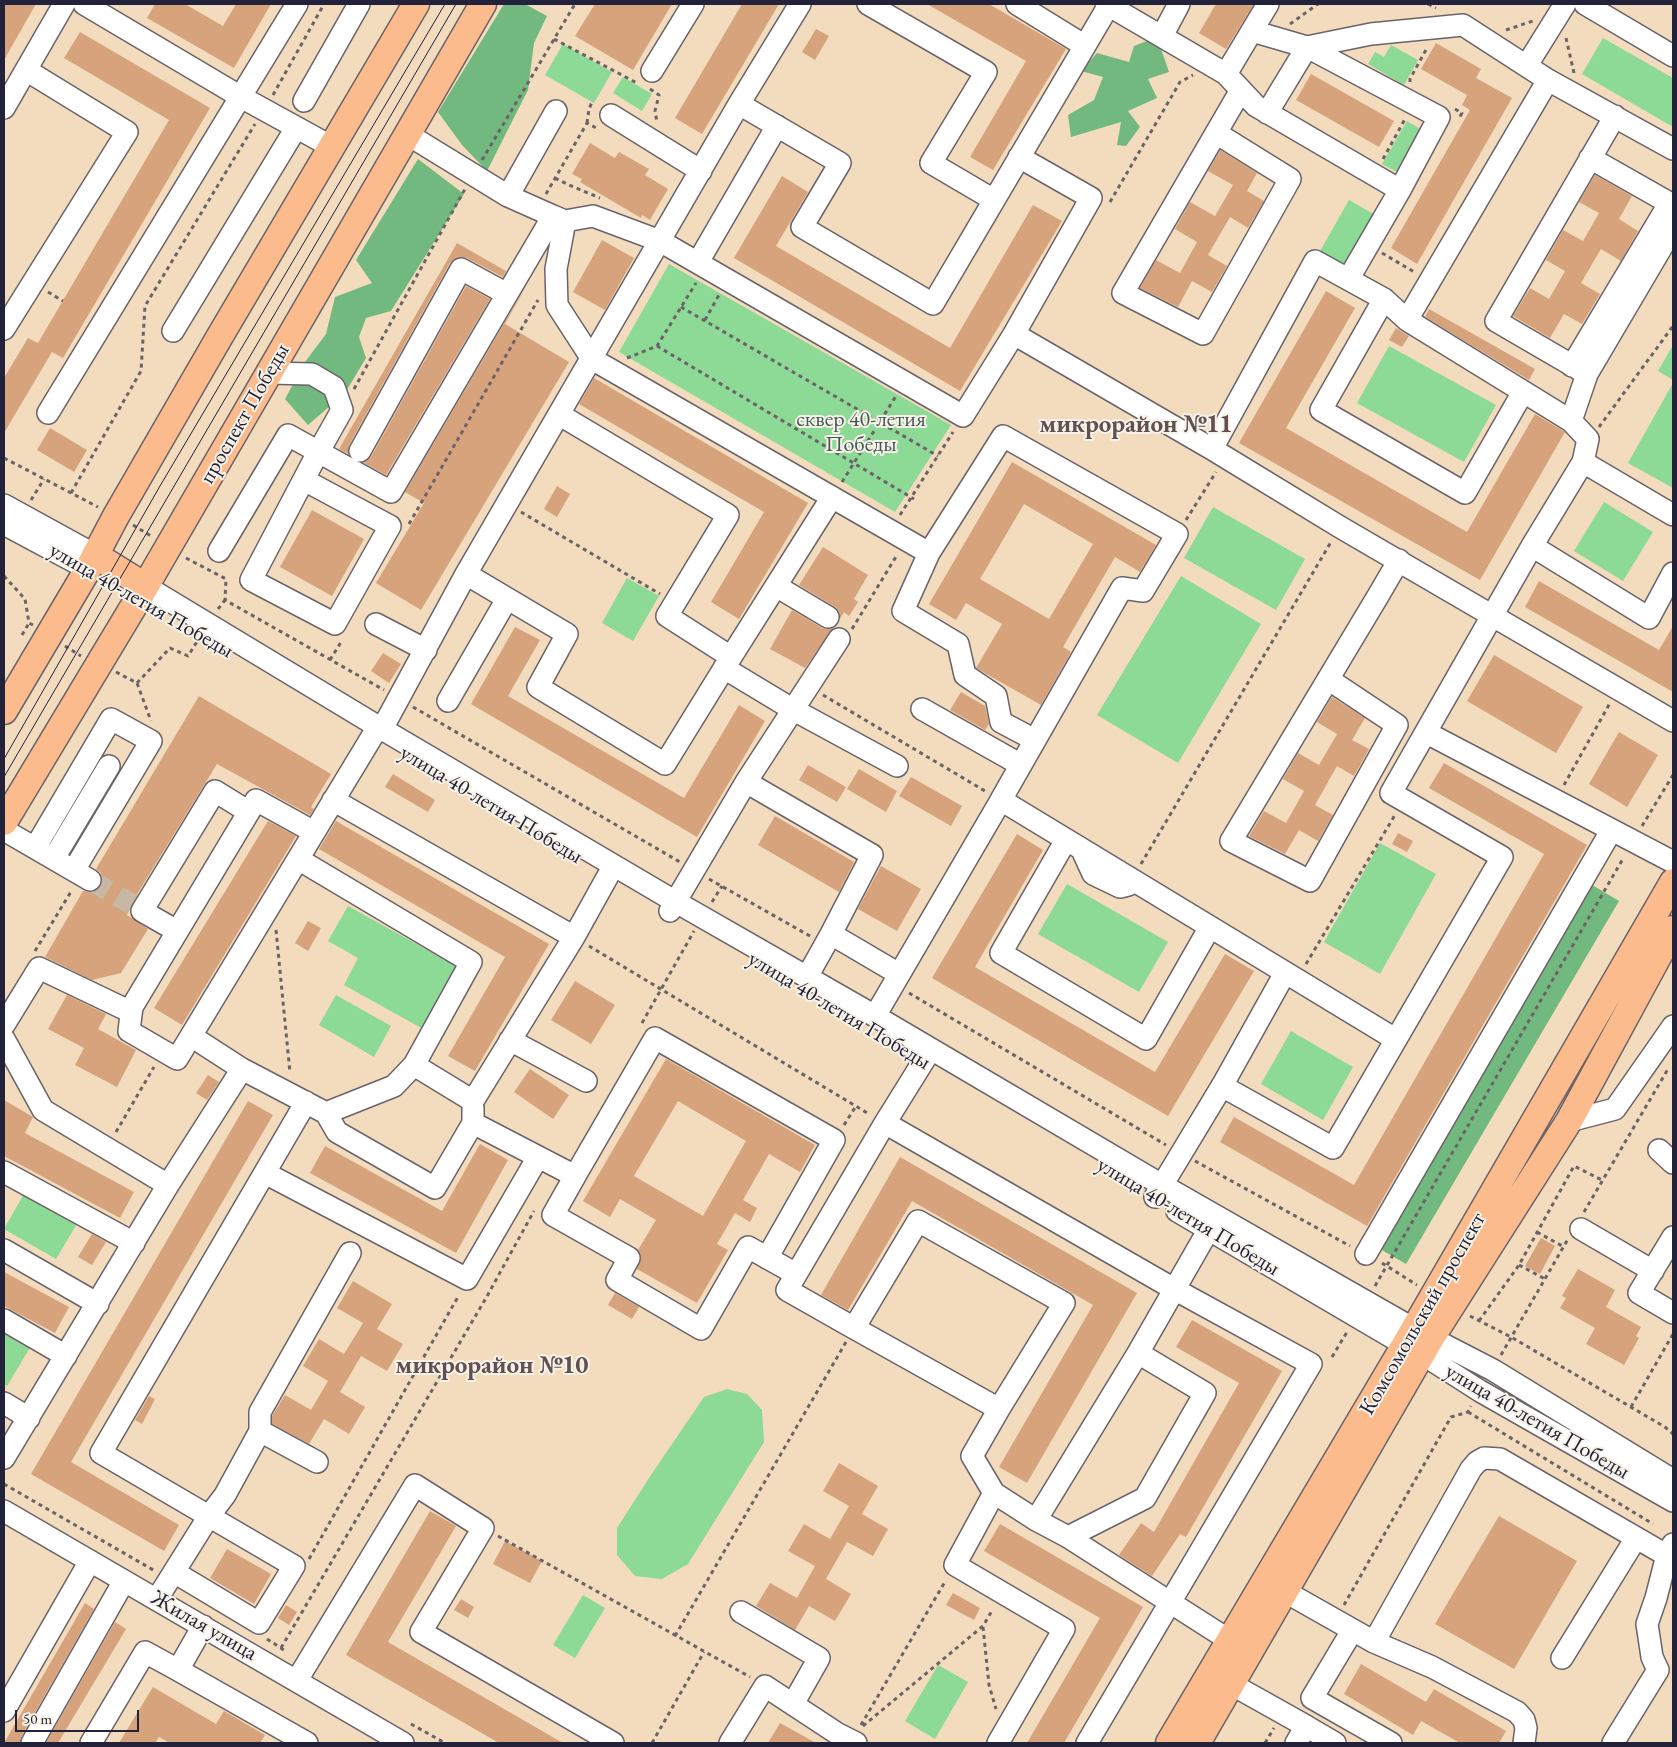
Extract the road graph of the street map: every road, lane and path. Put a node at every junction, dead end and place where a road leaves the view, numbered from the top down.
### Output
1 (64, 4) edge
2 (84, 4) edge
3 (297, 4) edge
4 (324, 4) edge
5 (358, 4) edge
6 (416, 4) edge
7 (483, 4) edge
8 (575, 4) edge
9 (693, 4) edge
10 (800, 4) edge
11 (868, 4) edge
12 (1017, 4) edge
13 (1180, 4) edge
14 (1268, 4) edge
15 (1318, 4) edge
16 (1428, 4) edge
17 (1565, 4) edge
18 (1585, 4) edge
19 (1119, 7) edge
20 (113, 11) edge
21 (1437, 18) junction
22 (1262, 34) junction
23 (1162, 36) junction
24 (554, 39) junction
25 (1085, 46) junction
26 (1307, 47) junction
27 (1673, 56) edge
28 (1527, 65) junction
29 (26, 70) junction
30 (1219, 70) junction
31 (652, 71) dead end
32 (1548, 80) junction
33 (1241, 90) junction
34 (242, 97) junction
35 (304, 101) dead end
36 (592, 102) dead end
37 (739, 104) junction
38 (1414, 104) junction
39 (4, 108) edge
40 (264, 110) junction
41 (556, 111) dead end
42 (1267, 113) junction
43 (1615, 116) junction
44 (658, 122) dead end
45 (587, 123) junction
46 (608, 124) joint
47 (777, 126) junction
48 (296, 128) junction
49 (1216, 133) junction
50 (407, 134) junction
51 (332, 147) junction
52 (1673, 148) edge
53 (1019, 157) junction
54 (1590, 158) junction
55 (701, 171) junction
56 (473, 175) junction
57 (1374, 175) junction
58 (556, 178) junction
59 (1400, 190) junction
60 (508, 196) junction
61 (600, 198) dead end
62 (994, 200) junction
63 (1109, 203) dead end
64 (1671, 204) edge
65 (552, 216) junction
66 (1673, 228) edge
67 (660, 241) junction
68 (1368, 245) junction
69 (702, 264) junction
70 (556, 269) junction
71 (1349, 278) junction
72 (729, 280) junction
73 (1429, 281) junction
74 (507, 294) junction
75 (1384, 299) junction
76 (681, 307) junction
77 (704, 320) junction
78 (1407, 320) junction
79 (1673, 326) edge
80 (4, 329) edge
81 (174, 331) dead end
82 (1014, 334) junction
83 (658, 346) junction
84 (599, 363) junction
85 (1580, 370) junction
86 (269, 373) junction
87 (904, 382) junction
88 (1523, 392) junction
89 (342, 410) junction
90 (48, 413) dead end
91 (560, 415) junction
92 (963, 416) junction
93 (1571, 421) junction
94 (879, 422) junction
95 (1588, 439) junction
96 (360, 451) dead end
97 (318, 452) junction
98 (1218, 453) junction
99 (938, 456) junction
100 (4, 458) edge
101 (1583, 462) junction
102 (854, 463) junction
103 (304, 480) junction
104 (71, 493) junction
105 (832, 498) junction
106 (913, 498) junction
107 (508, 504) junction
108 (4, 506) edge
109 (1673, 515) edge
110 (116, 516) junction
111 (4, 524) edge
112 (1340, 526) junction
113 (404, 532) dead end
114 (1177, 534) junction
115 (898, 535) junction
116 (168, 546) junction
117 (1532, 546) junction
118 (219, 551) dead end
119 (929, 553) junction
120 (1399, 560) junction
121 (91, 562) junction
122 (1673, 573) edge
123 (466, 574) junction
124 (776, 586) junction
125 (142, 592) junction
126 (507, 599) junction
127 (225, 600) junction
128 (675, 603) junction
129 (1493, 615) junction
130 (828, 618) dead end
131 (376, 624) dead end
132 (205, 629) junction
133 (345, 634) dead end
134 (844, 635) joint
135 (426, 650) junction
136 (330, 660) junction
137 (728, 662) junction
138 (1328, 679) junction
139 (137, 683) dead end
140 (807, 686) junction
141 (1618, 688) junction
142 (400, 699) junction
143 (448, 701) dead end
144 (792, 709) junction
145 (922, 709) dead end
146 (4, 711) edge
147 (1673, 720) edge
148 (378, 732) junction
149 (1427, 733) junction
150 (1035, 740) junction
151 (1021, 765) junction
152 (109, 766) dead end
153 (898, 766) dead end
154 (1673, 775) edge
155 (746, 782) junction
156 (333, 800) junction
157 (1001, 800) junction
158 (1404, 800) junction
159 (1555, 801) junction
160 (249, 812) junction
161 (4, 822) edge
162 (4, 830) edge
163 (1611, 831) junction
164 (314, 832) junction
165 (1633, 842) junction
166 (1074, 845) junction
167 (35, 848) junction
168 (54, 858) junction
169 (298, 859) junction
170 (1673, 862) edge
171 (694, 870) junction
172 (609, 874) junction
173 (1135, 881) junction
174 (1673, 882) edge
175 (722, 886) junction
176 (273, 900) junction
177 (673, 906) junction
178 (700, 922) junction
179 (1210, 927) junction
180 (1673, 929) edge
181 (177, 931) junction
182 (574, 937) junction
183 (828, 939) junction
184 (807, 976) junction
185 (1291, 976) junction
186 (896, 979) junction
187 (662, 988) junction
188 (131, 1012) junction
189 (875, 1016) junction
190 (4, 1025) edge
191 (638, 1029) dead end
192 (1671, 1034) edge
193 (191, 1036) junction
194 (4, 1039) edge
195 (1395, 1039) junction
196 (510, 1040) junction
197 (163, 1051) junction
198 (928, 1055) junction
199 (414, 1065) junction
200 (242, 1069) junction
201 (586, 1081) dead end
202 (1222, 1086) junction
203 (299, 1099) junction
204 (474, 1101) junction
205 (326, 1113) junction
206 (1568, 1121) junction
207 (473, 1123) junction
208 (885, 1123) junction
209 (107, 1148) junction
210 (1182, 1154) junction
211 (538, 1157) junction
212 (4, 1172) edge
213 (265, 1173) junction
214 (575, 1176) junction
215 (1602, 1180) dead end
216 (168, 1185) junction
217 (1159, 1191) junction
218 (534, 1211) dead end
219 (1209, 1229) junction
220 (1581, 1229) dead end
221 (1537, 1232) junction
222 (1673, 1237) edge
223 (134, 1243) junction
224 (1564, 1247) dead end
225 (4, 1250) edge
226 (350, 1253) dead end
227 (1366, 1254) junction
228 (767, 1258) junction
229 (1518, 1265) junction
230 (1387, 1266) junction
231 (1653, 1271) junction
232 (796, 1274) junction
233 (1545, 1279) dead end
234 (463, 1288) dead end
235 (1174, 1289) junction
236 (478, 1295) dead end
237 (486, 1298) junction
238 (1443, 1301) junction
239 (98, 1304) junction
240 (1361, 1309) junction
241 (1673, 1313) edge
242 (4, 1320) edge
243 (1479, 1321) junction
244 (854, 1328) junction
245 (1673, 1334) edge
246 (1418, 1342) junction
247 (1138, 1353) junction
248 (66, 1356) junction
249 (1332, 1358) dead end
250 (1480, 1391) junction
251 (4, 1402) edge
252 (1630, 1407) junction
253 (999, 1409) junction
254 (1468, 1412) junction
255 (29, 1418) junction
256 (260, 1431) junction
257 (1673, 1434) edge
258 (4, 1458) edge
259 (317, 1462) dead end
260 (1671, 1473) edge
261 (994, 1493) junction
262 (1673, 1500) edge
263 (4, 1511) edge
264 (209, 1516) junction
265 (1036, 1520) junction
266 (1656, 1526) dead end
267 (483, 1528) junction
268 (1068, 1537) junction
269 (1636, 1538) junction
270 (1671, 1553) edge
271 (90, 1561) junction
272 (955, 1565) junction
273 (294, 1566) junction
274 (174, 1572) junction
275 (124, 1581) junction
276 (1284, 1591) junction
277 (1002, 1593) junction
278 (157, 1599) junction
279 (1169, 1603) junction
280 (1665, 1603) edge
281 (741, 1612) dead end
282 (202, 1626) junction
283 (983, 1626) junction
284 (1344, 1626) junction
285 (676, 1636) junction
286 (1229, 1640) junction
287 (1374, 1642) junction
288 (282, 1648) dead end
289 (704, 1652) junction
290 (1562, 1658) dead end
291 (178, 1670) junction
292 (1666, 1675) edge
293 (297, 1680) junction
294 (1231, 1684) junction
295 (766, 1686) junction
296 (793, 1704) junction
297 (4, 1711) edge
298 (1282, 1713) junction
299 (1301, 1735) edge
300 (373, 1736) edge
301 (1001, 1738) edge
302 (842, 1740) edge
303 (32, 1743) edge
304 (91, 1743) edge
305 (307, 1743) edge
306 (403, 1743) edge
307 (613, 1743) edge
308 (652, 1743) edge
309 (730, 1743) edge
310 (1087, 1743) edge
311 (1169, 1743) edge
312 (1197, 1743) edge
313 (1265, 1743) edge
314 (1335, 1743) edge
315 (1391, 1743) edge
316 (1524, 1743) edge
317 (1613, 1743) edge

1 - 29 street
2 - 20 street
3 - 34 street
4 - 40 path
5 - 35 street
6 - 51 main road
7 - 50 main road, проспект Победы
8 - 24 path
9 - 31 street
10 - 37 street
11 - 62 street
12 - 25 street
13 - 23 street
14 - 22 street
15 - 22 path
16 - 21 path
17 - 28 street
18 - 27 street
19 - 23 street
19 - 25 street
20 - 34 street
21 - 26 street
21 - 28 street
21 - 38 path
22 - 26 street
22 - 30 street
23 - 30 street
24 - 44 path
24 - 56 path
25 - 53 street
26 - 38 street
26 - 42 street
28 - 32 street
29 - 39 street
29 - 80 street
30 - 33 street
30 - 63 path
32 - 43 street
32 - 73 street
33 - 42 street
33 - 49 street
34 - 40 street
34 - 90 street
36 - 45 path
37 - 47 street
37 - 55 street
38 - 57 path
38 - 59 street
40 - 48 street
40 - 104 path
41 - 60 street
42 - 57 street
43 - 52 street
43 - 54 street
45 - 46 path
45 - 58 path
46 - 55 street
47 - 62 street
47 - 69 street
48 - 51 street
48 - 81 street
49 - 49 street
50 - 56 street
50 - 86 main road, проспект Победы
51 - 110 main road
53 - 62 street
53 - 82 street
54 - 64 street
54 - 85 street
55 - 67 street
56 - 60 street
56 - 89 path
57 - 59 street
58 - 61 path
58 - 65 path
59 - 68 street
60 - 65 street
64 - 85 street
65 - 67 street
65 - 70 street
65 - 74 street
66 - 85 street
67 - 69 street
67 - 84 street
68 - 71 street
68 - 73 path
69 - 72 street
69 - 76 path
70 - 84 street
70 - 113 path
71 - 75 street
71 - 98 street
72 - 77 path
72 - 87 street
73 - 78 street
74 - 96 street
74 - 97 street
75 - 78 street
75 - 88 street
76 - 77 path
76 - 83 path
77 - 94 path
78 - 88 street
79 - 95 path
82 - 92 street
82 - 98 street
83 - 84 path
83 - 102 path
84 - 91 street
84 - 105 street
85 - 93 street
86 - 89 street
86 - 116 main road, проспект Победы
87 - 92 street
87 - 94 path
88 - 93 street
89 - 97 street
91 - 107 street
91 - 128 street
92 - 99 path
93 - 95 street
94 - 99 path
94 - 102 path
95 - 101 street
97 - 103 street
97 - 118 street
98 - 112 street
98 - 114 path
99 - 106 path
100 - 104 path
101 - 109 street
101 - 117 street
102 - 105 path
102 - 106 path
103 - 103 street
104 - 110 path
105 - 115 street
105 - 124 street
106 - 115 path
107 - 123 street
107 - 128 path
108 - 121 street, улица 40-летия Победы
110 - 116 path
110 - 121 main road
111 - 121 street, улица 40-летия Победы
112 - 120 street
112 - 173 path
114 - 119 street
114 - 150 street
115 - 119 street
115 - 134 path
116 - 125 main road, проспект Победы
116 - 127 path
117 - 122 street
117 - 129 street
119 - 150 street
120 - 129 street
120 - 138 street
121 - 125 main road, улица 40-летия Победы
121 - 146 main road
123 - 126 street
123 - 135 street
124 - 130 street
124 - 137 street
125 - 132 street, улица 40-летия Победы
125 - 161 main road, проспект Победы
126 - 137 street
126 - 143 street
127 - 132 path
127 - 136 path
128 - 137 street
129 - 141 street
129 - 149 street
131 - 135 street
132 - 139 path
132 - 148 street, улица 40-летия Победы
133 - 136 path
134 - 140 street
135 - 142 street
136 - 142 path
137 - 144 street
138 - 138 street
140 - 144 street
140 - 157 path
141 - 147 street
141 - 159 path
142 - 148 street
142 - 171 path
144 - 153 street
144 - 155 street
145 - 151 street
148 - 156 street
148 - 172 street, улица 40-летия Победы
148 - 177 street
149 - 158 street
149 - 159 street
150 - 151 street
151 - 157 street
152 - 168 street
154 - 165 path
155 - 171 street
155 - 183 street
156 - 164 street
156 - 182 street
157 - 166 street
157 - 186 street
158 - 185 path
158 - 195 street
159 - 163 street
160 - 164 street
160 - 181 street
160 - 181 street
162 - 167 street
163 - 165 street
163 - 227 street
164 - 169 street
165 - 170 street
165 - 230 path
166 - 173 street
166 - 179 street
167 - 168 street
167 - 168 street
169 - 176 street
169 - 199 street
171 - 175 path
171 - 177 street
172 - 177 street, улица 40-летия Победы
172 - 182 street
173 - 179 street
174 - 238 main road, Комсомольский проспект
175 - 178 path
175 - 183 path
176 - 193 street
176 - 203 path
177 - 178 street, улица 40-летия Победы
178 - 184 street, улица 40-летия Победы
178 - 187 path
178 - 198 street, улица 40-летия Победы
179 - 185 street
180 - 206 main road, Комсомольский проспект
181 - 188 street
182 - 187 path
182 - 196 street
183 - 184 street
183 - 186 street
184 - 189 street, улица 40-летия Победы
185 - 195 street
185 - 202 street
186 - 189 street
186 - 210 path
187 - 191 path
187 - 208 path
188 - 190 street
188 - 197 street
189 - 198 street, улица 40-летия Победы
192 - 206 street
193 - 197 street
193 - 200 street
194 - 209 street
195 - 202 street
196 - 201 street
196 - 204 street
197 - 209 path
198 - 208 street
198 - 217 street, улица 40-летия Победы
199 - 204 street
199 - 205 street
200 - 203 street
200 - 216 street
202 - 210 street
203 - 205 street
203 - 213 street
204 - 207 street
205 - 207 street
206 - 238 main road, Комсомольский проспект
207 - 211 street
208 - 232 street
208 - 235 street
209 - 216 street
210 - 217 street
210 - 227 path
211 - 213 street
211 - 214 street
212 - 223 street
213 - 264 street
214 - 228 street
214 - 228 street
215 - 221 path
216 - 223 street
217 - 219 street, улица 40-летия Победы
217 - 240 street, улица 40-летия Победы
218 - 237 path
219 - 235 street
219 - 240 street, улица 40-летия Победы
220 - 231 street
221 - 224 path
221 - 229 path
222 - 231 street
223 - 239 street
225 - 239 street
226 - 256 street
227 - 230 path
228 - 232 street
229 - 233 path
229 - 243 path
230 - 238 path
230 - 240 path
231 - 241 street
232 - 244 street
234 - 273 path
235 - 247 street
235 - 279 street
236 - 237 path
237 - 288 path
238 - 243 path
238 - 246 main road, Комсомольский проспект
239 - 248 street
240 - 246 street, улица 40-летия Победы
240 - 249 path
242 - 248 street
243 - 252 path
244 - 253 street
244 - 253 street
244 - 285 path
245 - 252 path
246 - 250 street, улица 40-летия Победы
246 - 260 street, улица 40-летия Победы
246 - 276 main road, Комсомольский проспект
246 - 286 main road, Комсомольский проспект
247 - 265 street
247 - 268 street
248 - 255 street
250 - 254 path
250 - 262 street, улица 40-летия Победы
251 - 255 street
252 - 257 path
253 - 261 street
254 - 266 path
254 - 284 path
255 - 258 street
256 - 259 street
256 - 264 street
261 - 265 street
261 - 272 street
263 - 271 street, Жилая улица
264 - 273 street
264 - 274 street
265 - 268 street
267 - 285 path
267 - 293 street
267 - 307 street
268 - 279 street
269 - 270 street
269 - 287 street
269 - 290 street
270 - 280 street
271 - 275 street, Жилая улица
271 - 297 street
272 - 277 street
272 - 283 path
273 - 274 street
274 - 278 street
275 - 278 street, Жилая улица
275 - 303 street
276 - 284 street
276 - 294 main road, Комсомольский проспект
277 - 283 path
277 - 301 street
278 - 282 street, Жилая улица
279 - 286 street
279 - 310 street
280 - 292 street
281 - 296 street
282 - 291 street
282 - 293 street, Жилая улица
283 - 301 path
284 - 287 street
284 - 315 street
285 - 289 path
286 - 311 main road, Комсомольский проспект
287 - 316 street
289 - 295 path
289 - 308 path
291 - 304 street
291 - 305 street
292 - 317 street
293 - 300 street, Жилая улица
294 - 298 street
294 - 312 main road, Комсомольский проспект
295 - 296 street
295 - 309 street
296 - 302 street
298 - 299 street
298 - 313 path
299 - 314 street
300 - 306 street, Жилая улица

